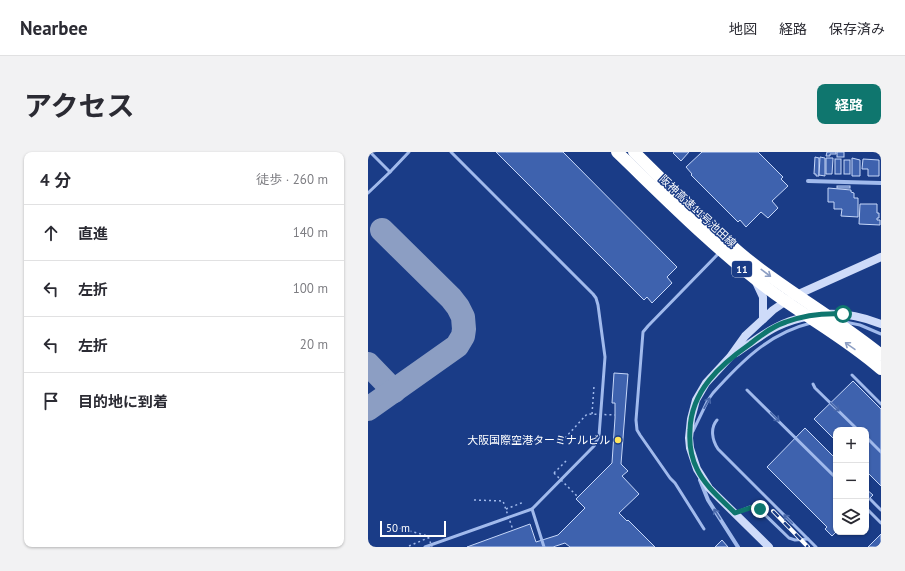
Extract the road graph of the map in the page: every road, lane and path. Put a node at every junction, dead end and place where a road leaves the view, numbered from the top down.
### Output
1 (370, 152) edge
2 (409, 152) edge
3 (451, 152) edge
4 (617, 152) edge
5 (627, 152) edge
6 (634, 152) edge
7 (390, 172) junction
8 (808, 181) dead end
9 (881, 183) edge
10 (368, 193) edge
11 (724, 248) junction
12 (881, 257) edge
13 (750, 273) junction
14 (786, 301) junction
15 (810, 316) junction
16 (763, 319) junction
17 (827, 321) dead end
18 (822, 322) dead end
19 (881, 324) edge
20 (881, 334) edge
21 (881, 355) edge
22 (730, 357) junction
23 (881, 369) edge
24 (852, 375) dead end
25 (813, 384) dead end
26 (594, 386) dead end
27 (747, 390) dead end
28 (881, 404) edge
29 (592, 414) junction
30 (614, 415) dead end
31 (717, 420) dead end
32 (855, 427) edge
33 (565, 438) dead end
34 (689, 438) junction
35 (869, 440) edge
36 (881, 452) edge
37 (568, 459) dead end
38 (697, 469) junction
39 (833, 475) edge
40 (578, 497) dead end
41 (870, 499) dead end
42 (474, 500) dead end
43 (524, 502) dead end
44 (506, 509) junction
45 (532, 509) junction
46 (881, 510) edge
47 (869, 511) edge
48 (735, 513) junction
49 (881, 523) edge
50 (395, 527) dead end
51 (704, 529) dead end
52 (513, 530) dead end
53 (428, 538) junction
54 (808, 539) junction
55 (762, 543) edge
56 (409, 546) dead end
57 (425, 547) edge
58 (432, 547) edge
59 (544, 547) edge
60 (738, 547) edge
61 (769, 547) edge
62 (816, 547) edge

1 - 7 lane
2 - 7 lane
3 - 45 lane
23 -> 4 highway, 阪神高速11号池田線 / 11, bridge
5 - 11 street
6 -> 21 highway, 阪神高速11号池田線 / 11, bridge
7 - 10 lane
8 - 9 street
11 - 13 street
11 - 51 lane
12 - 14 street
13 - 14 street
13 - 16 street
14 - 15 street
14 - 16 street
15 - 19 street
15 - 22 street
16 - 22 street
17 - 20 lane
34 -> 18 lane
22 - 34 street
24 - 28 lane
25 -> 32 lane
26 - 29 path
27 -> 39 lane
29 - 30 path, bridge
29 - 33 path, bridge
54 -> 31 lane
34 - 38 street
35 - 36 lane
37 - 40 path, bridge
38 - 48 street
60 -> 38 street
41 - 46 lane
42 - 44 path, bridge
43 - 44 path
44 - 52 path, bridge
45 - 57 lane
45 - 59 lane
47 - 49 lane
48 - 54 lane
48 - 55 street
50 - 53 path, bridge
53 - 56 path
53 - 58 path, bridge
54 - 62 lane
55 - 61 street

